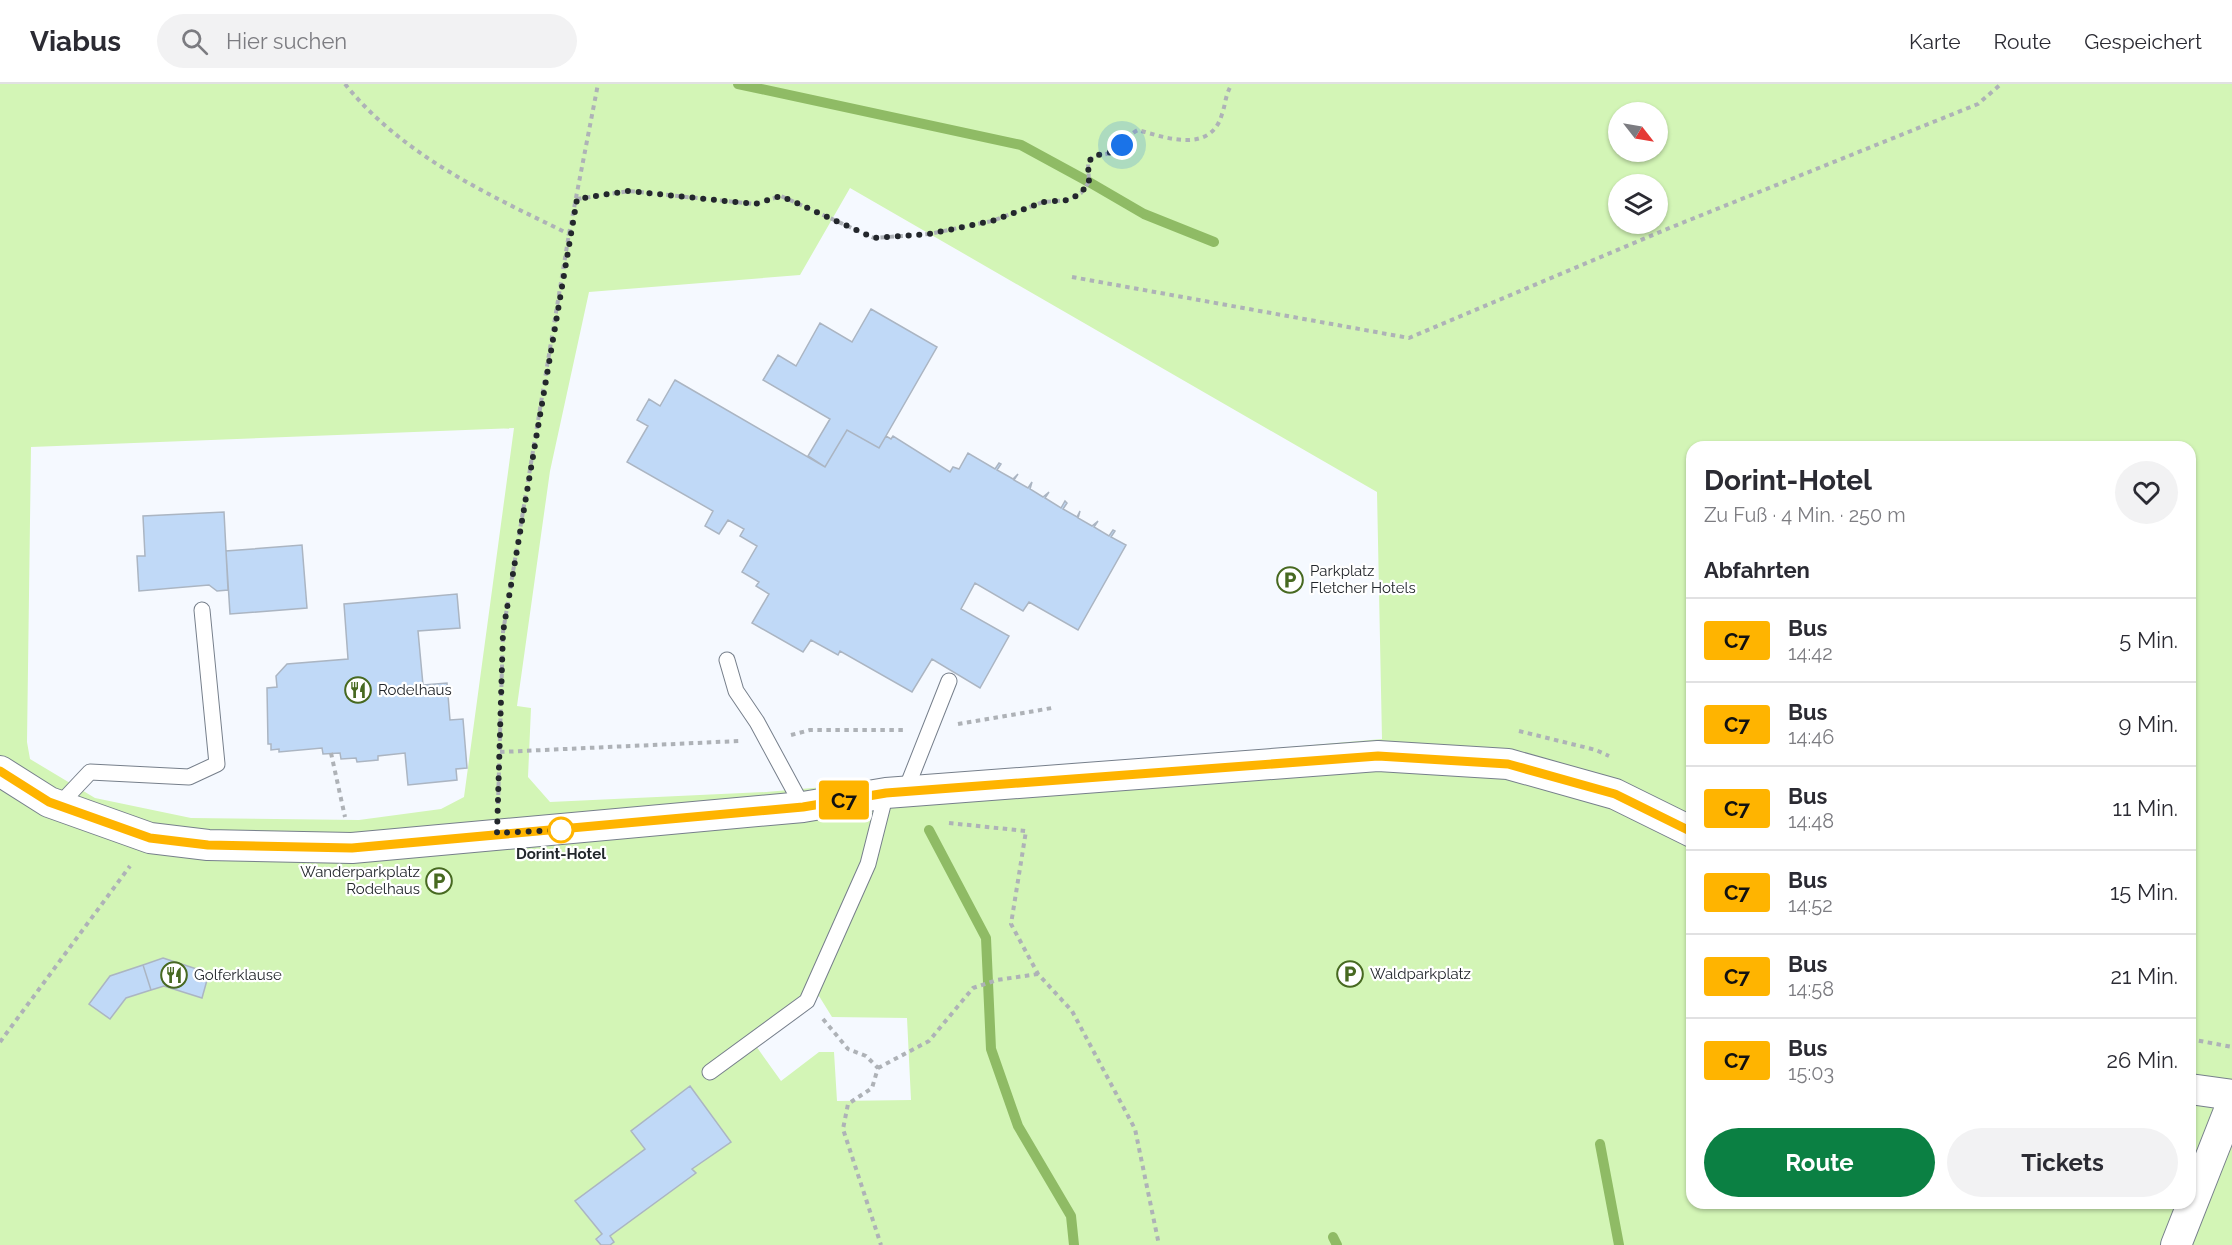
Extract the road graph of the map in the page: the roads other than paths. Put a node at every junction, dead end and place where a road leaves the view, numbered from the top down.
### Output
1 (202, 610) dead end
2 (727, 660) dead end
3 (949, 681) dead end
4 (0, 771) edge
5 (896, 793) junction
6 (59, 805) junction
7 (803, 807) junction
8 (1686, 829) edge
9 (710, 1072) dead end
10 (2196, 1090) edge
11 (2232, 1095) edge
12 (2232, 1103) edge
13 (2196, 1194) edge
14 (2190, 1209) edge
15 (2176, 1245) edge

1 - 6 lane
2 - 7 lane
3 - 5 lane
4 - 6 street
5 - 7 street
5 - 8 street
5 - 9 lane
6 - 7 street
10 - 11 street
12 - 13 street
14 - 15 street

